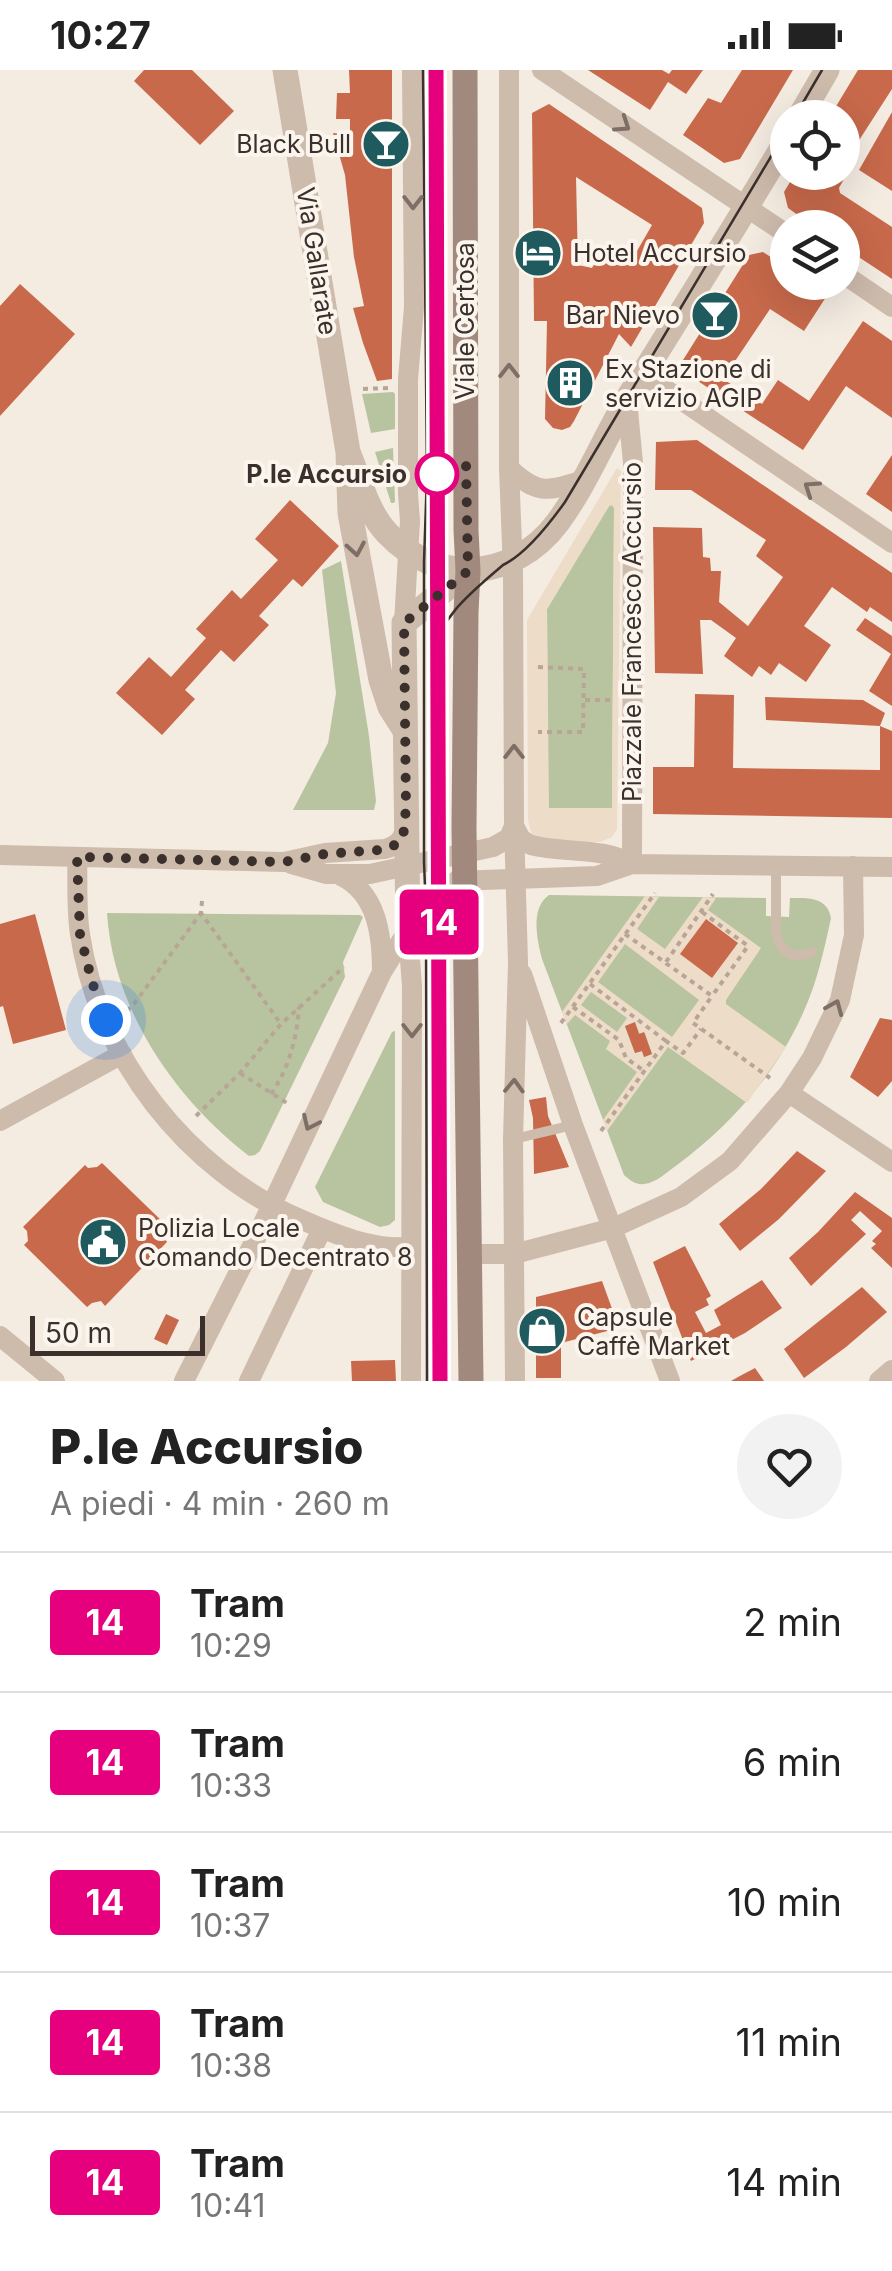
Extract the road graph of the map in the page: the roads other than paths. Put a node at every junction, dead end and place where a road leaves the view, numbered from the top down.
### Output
1 (285, 70) edge
2 (412, 70) edge
3 (465, 70) edge
4 (509, 70) edge
5 (542, 70) edge
6 (828, 70) edge
7 (810, 100) edge
8 (770, 168) edge
9 (746, 207) junction
10 (770, 223) edge
11 (860, 285) edge
12 (892, 306) edge
13 (643, 374) junction
14 (627, 400) junction
15 (348, 452) junction
16 (509, 468) junction
17 (584, 480) junction
18 (892, 543) edge
19 (408, 550) junction
20 (512, 561) junction
21 (468, 571) junction
22 (404, 623) junction
23 (404, 730) junction
24 (406, 825) junction
25 (514, 826) junction
26 (464, 852) junction
27 (0, 855) edge
28 (77, 857) junction
29 (284, 862) junction
30 (632, 864) junction
31 (776, 865) junction
32 (854, 866) junction
33 (892, 866) edge
34 (406, 867) junction
35 (339, 875) junction
36 (515, 878) junction
37 (464, 881) junction
38 (408, 933) junction
39 (812, 952) dead end
40 (518, 962) junction
41 (382, 972) junction
42 (122, 1054) junction
43 (788, 1092) junction
44 (0, 1121) edge
45 (573, 1125) junction
46 (513, 1139) junction
47 (892, 1162) edge
48 (271, 1205) junction
49 (614, 1228) junction
50 (322, 1229) junction
51 (410, 1248) junction
52 (470, 1254) junction
53 (514, 1254) junction
54 (0, 1336) edge
55 (892, 1370) edge
56 (55, 1381) edge
57 (184, 1381) edge
58 (249, 1381) edge
59 (410, 1381) edge
60 (471, 1381) edge
61 (514, 1381) edge
62 (670, 1381) edge
63 (879, 1381) edge

1 - 15 street, Via Gallarate
2 -> 19 street, Viale Certosa
3 - 21 main road, Viale Certosa
16 -> 4 street, Viale Certosa
5 -> 9 street
6 - 7 street
8 - 9 street
9 - 10 street
9 - 13 street
11 - 12 street
13 - 14 street
18 -> 13 street
14 - 17 street
14 - 30 street, Piazzale Francesco Accursio
15 - 19 street
15 -> 23 street
16 - 17 street
16 - 20 street
17 - 20 street
19 - 21 street
19 - 22 street
20 - 21 street
25 -> 20 street
21 - 22 street
21 - 26 main road
22 - 23 street
23 - 24 street
24 - 29 street
24 - 34 street
25 - 26 street
25 - 30 street
25 - 36 street
26 - 34 street
26 - 37 main road
27 - 28 street
28 - 29 street
28 - 42 street
29 - 35 street
30 - 31 street
30 - 36 street
31 - 32 street
31 - 39 lane
32 - 33 street
43 -> 32 street
34 - 35 street
34 - 38 street
35 - 41 street
36 - 37 street
36 - 40 street
37 - 38 street
37 - 52 main road
38 - 41 street
38 -> 51 street
40 - 45 street
46 -> 40 street
41 -> 48 street
42 - 44 street
42 - 48 street
43 - 47 street
43 - 49 street
45 - 46 lane
45 - 49 street
46 - 53 street
48 - 50 street
48 - 57 street
49 - 53 street
49 - 62 street
50 - 51 street
50 - 58 street
51 - 59 street
52 - 53 street
52 - 60 main road
53 - 61 street
54 - 56 street
55 - 63 street

